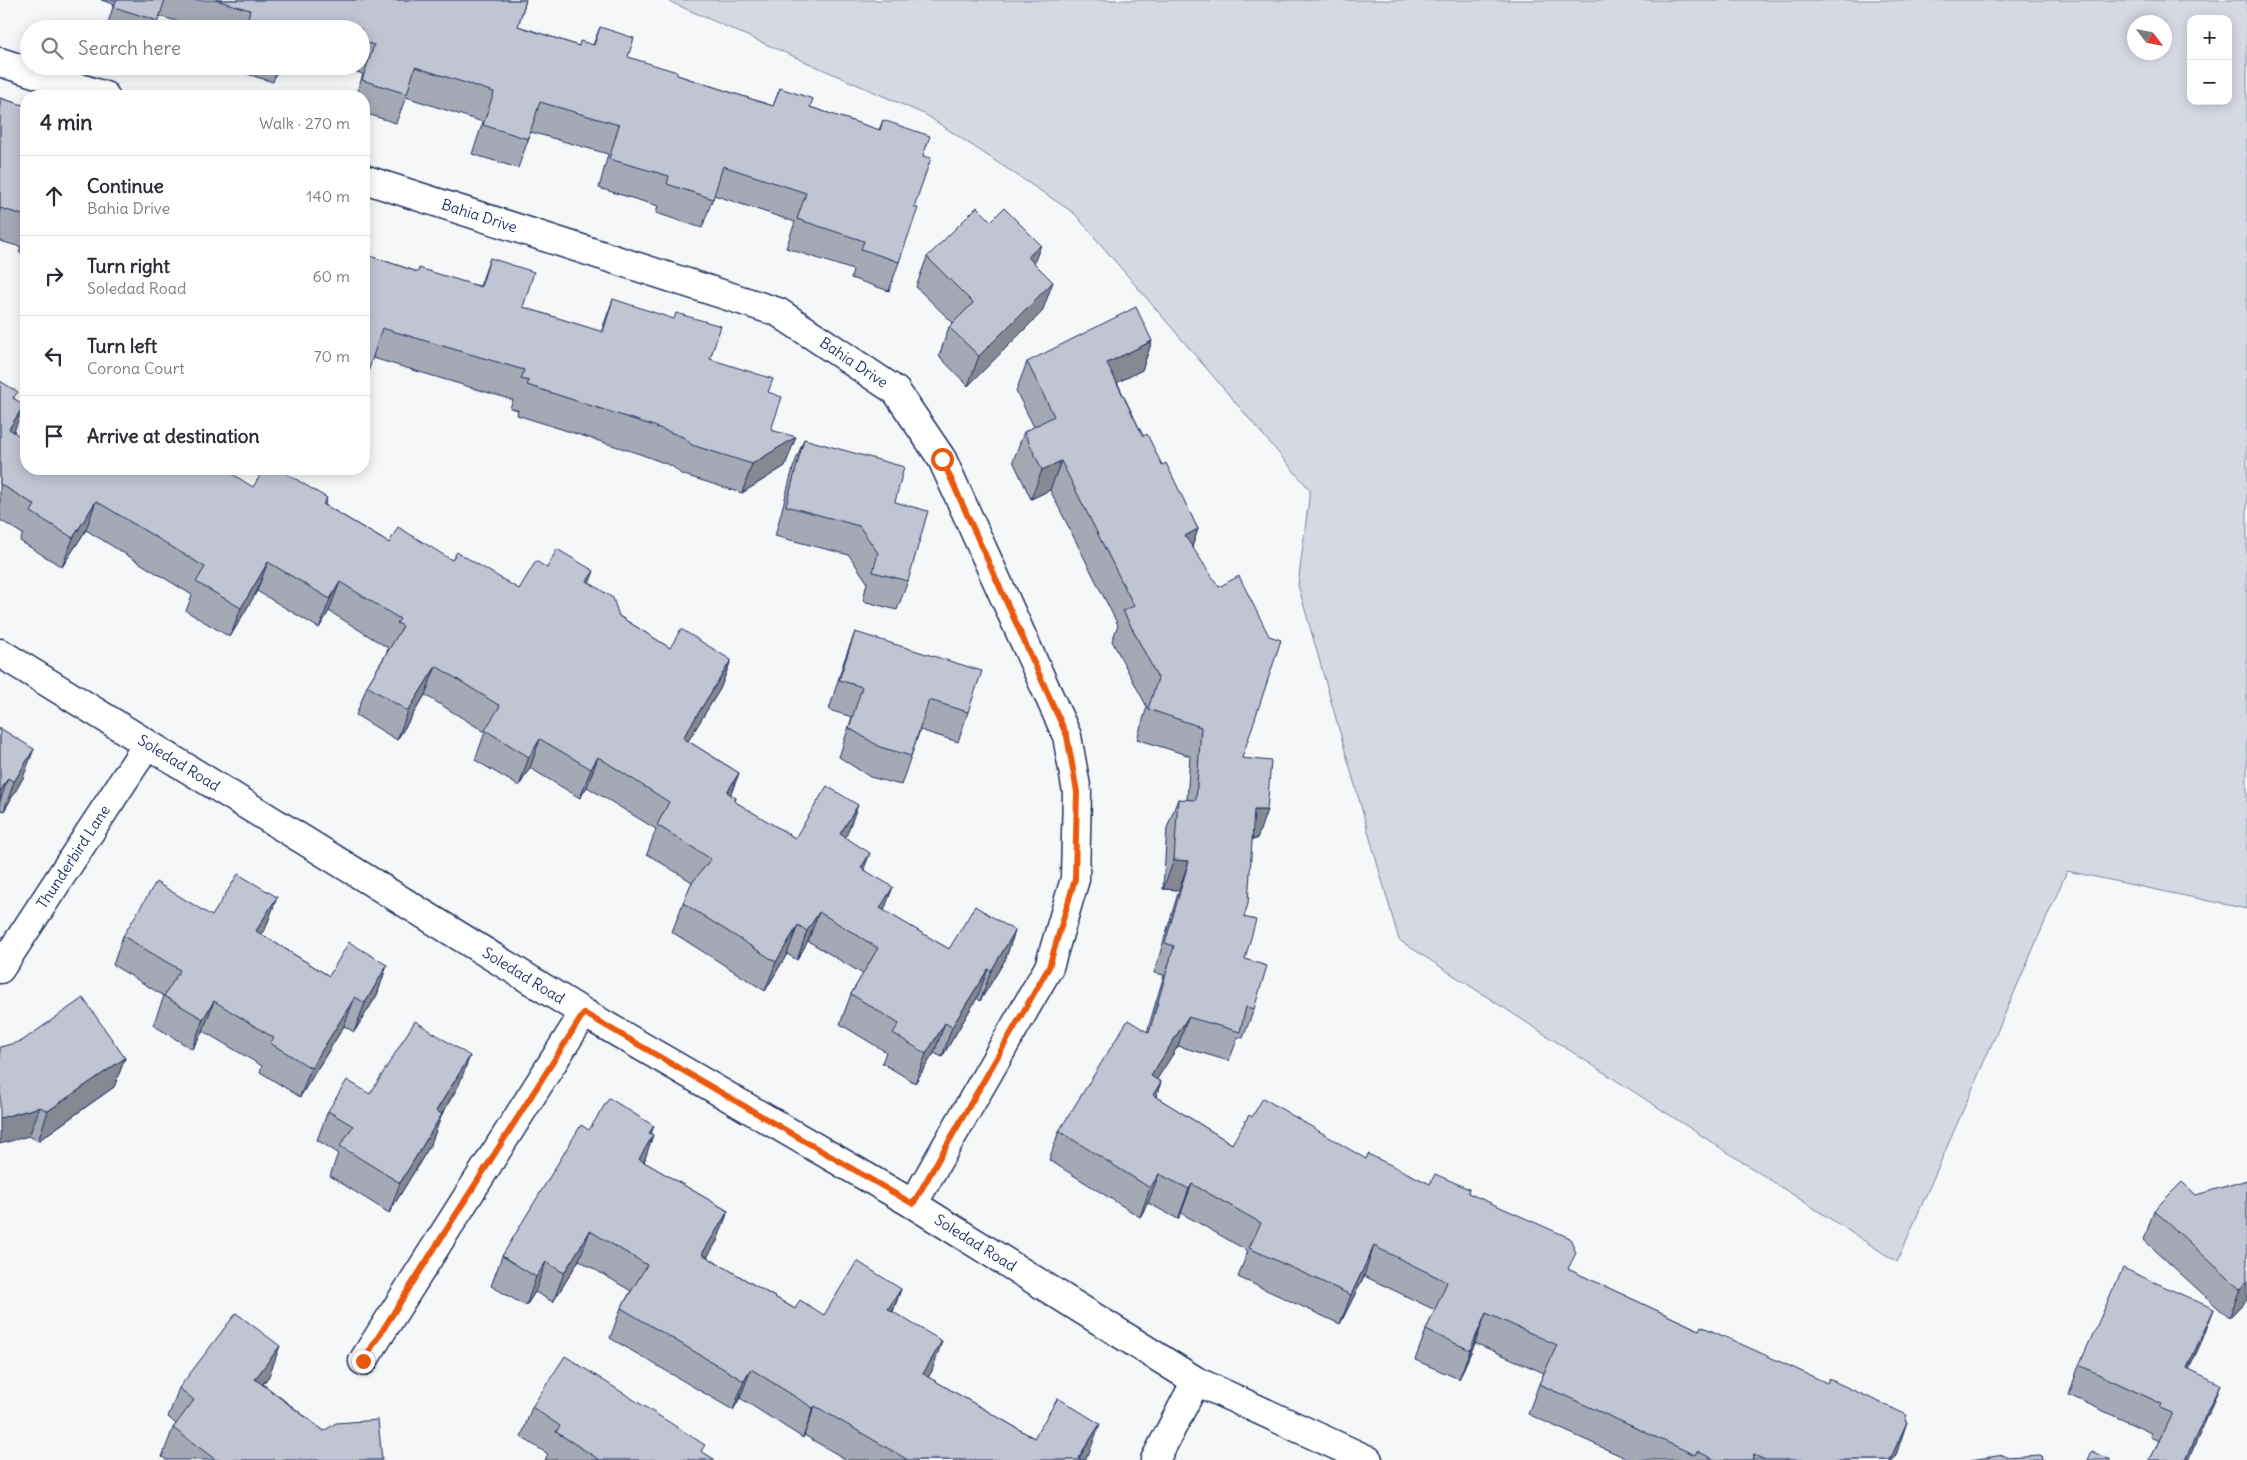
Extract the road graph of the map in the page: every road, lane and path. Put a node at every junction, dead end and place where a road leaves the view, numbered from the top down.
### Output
1 (0, 62) edge
2 (20, 68) edge
3 (41, 75) edge
4 (87, 90) edge
5 (370, 181) edge
6 (0, 653) edge
7 (146, 745) junction
8 (0, 969) edge
9 (584, 1013) junction
10 (913, 1204) junction
11 (363, 1361) dead end
12 (1196, 1381) junction
13 (1155, 1460) edge
14 (1368, 1460) edge

1 - 2 street
3 - 4 street
5 - 10 street, Bahia Drive
6 - 7 street, Soledad Road
7 - 8 street, Thunderbird Lane
7 - 9 street, Soledad Road
9 - 10 street, Soledad Road
9 - 11 street
10 - 12 street, Soledad Road
12 - 13 street
12 - 14 street, Soledad Road

